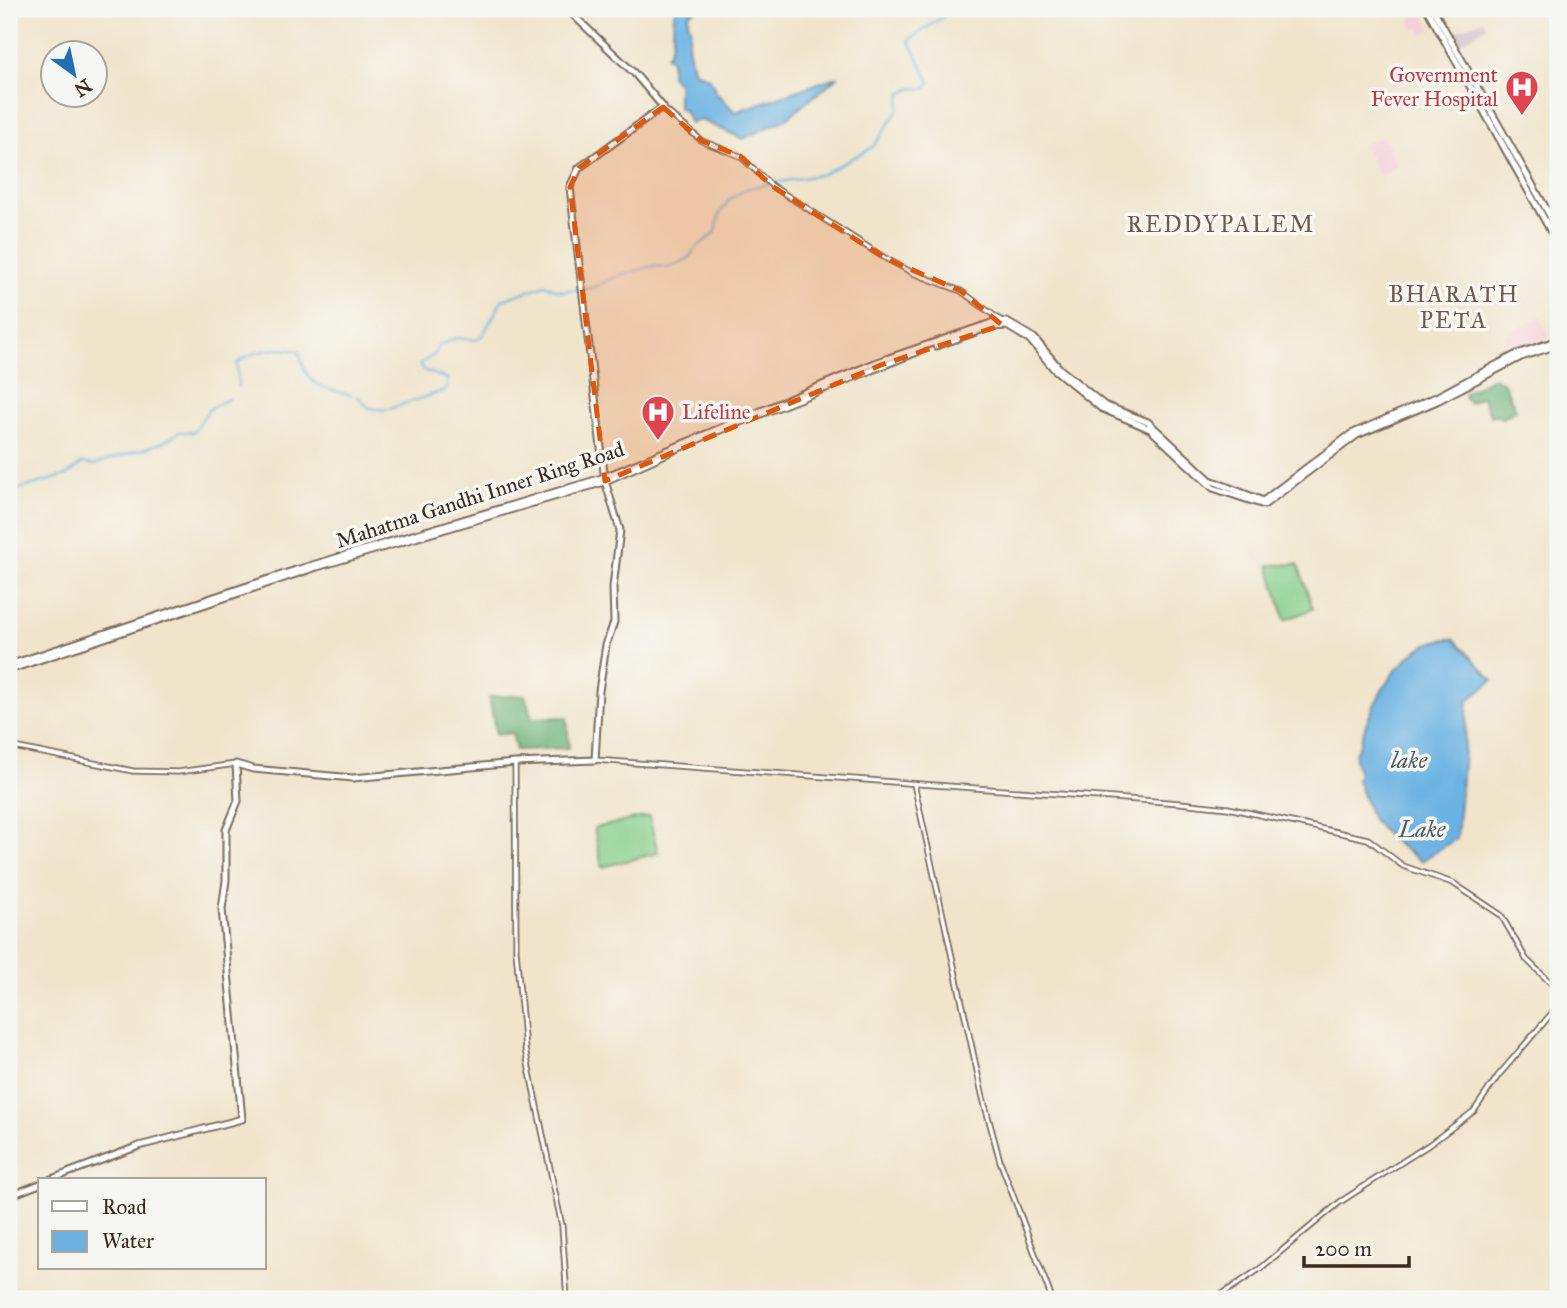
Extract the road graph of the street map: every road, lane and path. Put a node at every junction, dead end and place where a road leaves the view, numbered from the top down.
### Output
1 (567, 9) edge
2 (1427, 9) edge
3 (1433, 9) edge
4 (663, 107) junction
5 (1558, 230) edge
6 (1558, 244) edge
7 (1001, 323) junction
8 (1558, 340) edge
9 (1558, 345) edge
10 (1309, 469) junction
11 (605, 479) junction
12 (9, 668) edge
13 (9, 746) edge
14 (595, 760) junction
15 (515, 763) junction
16 (236, 764) junction
17 (914, 784) junction
18 (1558, 990) edge
19 (1558, 1006) edge
20 (54, 1178) edge
21 (38, 1185) edge
22 (9, 1196) edge
23 (566, 1299) edge
24 (1052, 1299) edge
25 (1215, 1299) edge

1 - 4 main road
2 - 6 main road
3 - 5 main road
4 - 7 street
4 - 11 main road
7 - 10 main road
7 - 11 main road, Mahatma Gandhi Inner Ring Road
8 - 10 main road
9 - 10 main road
11 - 12 main road, Mahatma Gandhi Inner Ring Road
11 - 14 main road
13 - 16 street
14 - 15 main road
14 - 17 street
15 - 16 main road
15 - 23 street
16 - 20 main road
17 - 18 street
17 - 24 street
19 - 25 street
21 - 22 main road

